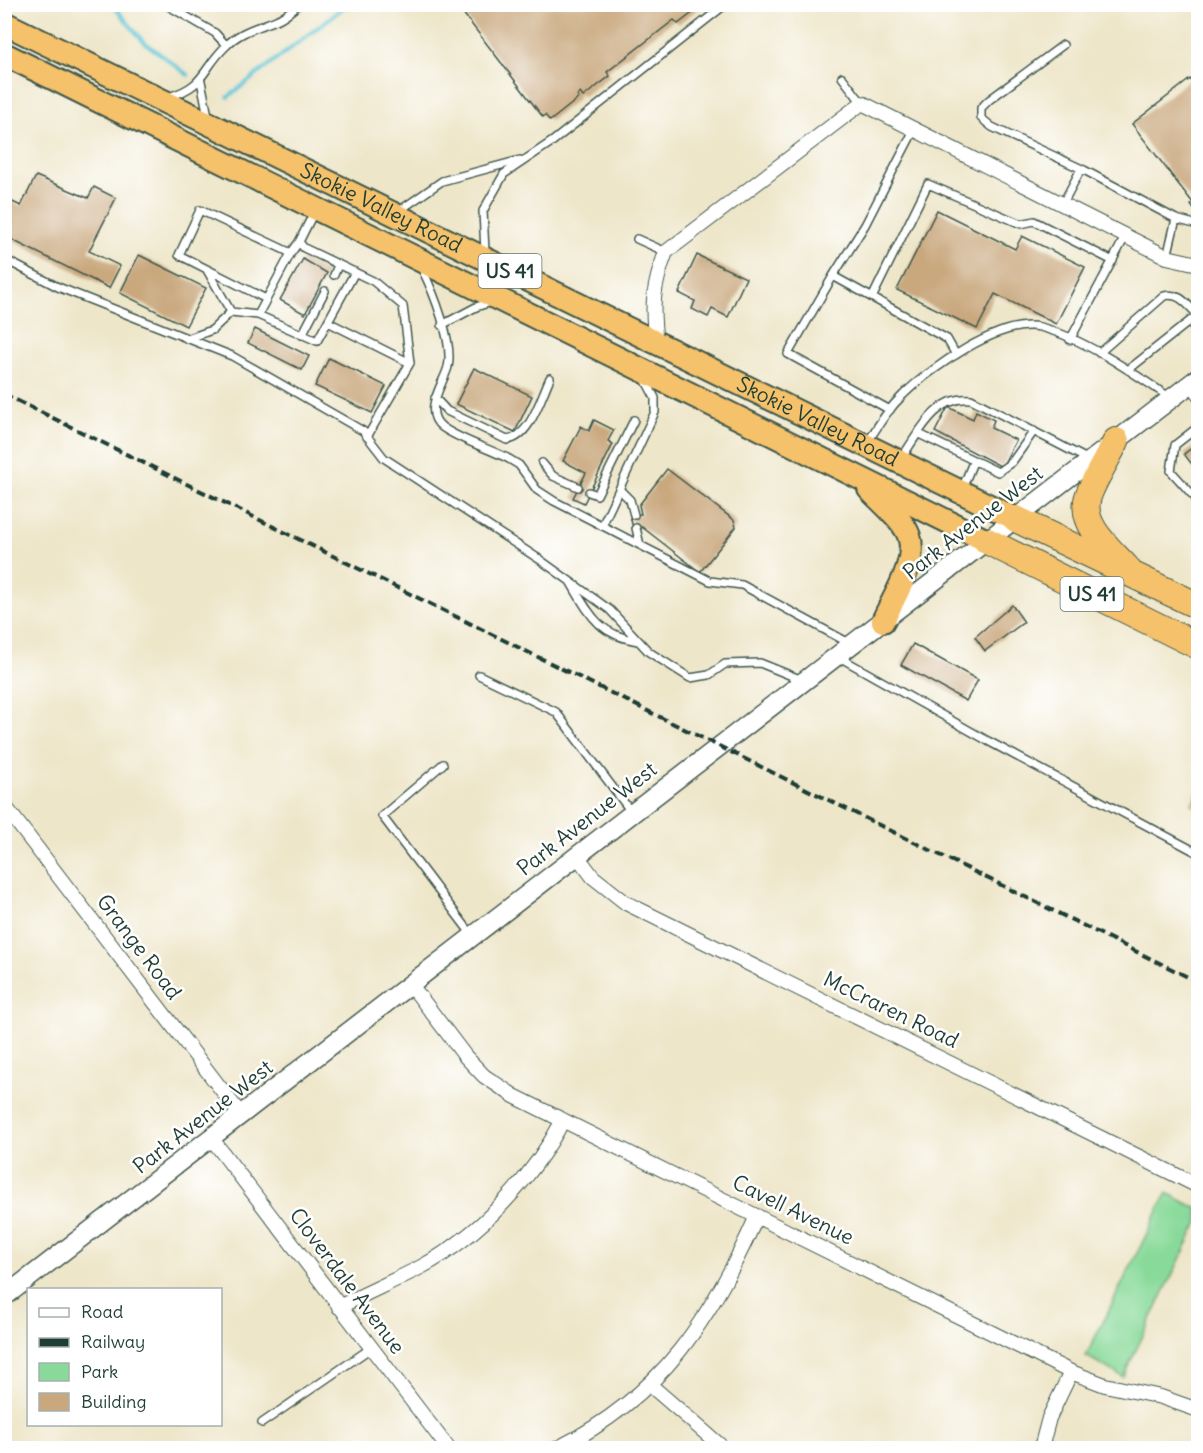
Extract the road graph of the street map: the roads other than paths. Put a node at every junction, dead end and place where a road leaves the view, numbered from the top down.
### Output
1 (165, 4) edge
2 (299, 4) edge
3 (726, 4) edge
4 (4, 23) edge
5 (226, 45) junction
6 (1063, 45) dead end
7 (4, 54) edge
8 (842, 77) dead end
9 (201, 81) junction
10 (160, 99) junction
11 (862, 103) junction
12 (212, 125) junction
13 (914, 130) junction
14 (523, 159) junction
15 (1084, 170) junction
16 (1062, 205) junction
17 (316, 207) junction
18 (395, 214) junction
19 (1176, 219) junction
20 (1198, 225) edge
21 (1125, 237) junction
22 (637, 239) dead end
23 (299, 242) junction
24 (666, 252) junction
25 (291, 253) junction
26 (416, 256) junction
27 (1167, 257) junction
28 (4, 259) edge
29 (486, 260) junction
30 (1113, 261) junction
31 (1198, 264) edge
32 (338, 265) junction
33 (206, 269) junction
34 (355, 272) junction
35 (334, 275) dead end
36 (833, 276) junction
37 (325, 291) dead end
38 (873, 296) junction
39 (501, 298) junction
40 (266, 299) junction
41 (231, 312) junction
42 (258, 315) junction
43 (328, 322) junction
44 (442, 325) junction
45 (302, 335) junction
46 (187, 339) junction
47 (1070, 340) junction
48 (656, 342) junction
49 (1099, 353) junction
50 (956, 355) junction
51 (410, 363) junction
52 (640, 368) junction
53 (1128, 370) junction
54 (550, 378) dead end
55 (1195, 387) edge
56 (435, 398) junction
57 (1171, 399) junction
58 (890, 410) junction
59 (634, 420) dead end
60 (1198, 427) edge
61 (1034, 431) junction
62 (918, 434) junction
63 (367, 437) junction
64 (1116, 441) junction
65 (866, 445) junction
66 (899, 461) junction
67 (1091, 461) junction
68 (542, 462) dead end
69 (973, 462) junction
70 (857, 477) junction
71 (579, 487) dead end
72 (620, 490) junction
73 (960, 491) junction
74 (589, 492) dead end
75 (1198, 501) edge
76 (633, 515) dead end
77 (1016, 519) junction
78 (602, 526) junction
79 (636, 528) dead end
80 (987, 541) junction
81 (640, 545) junction
82 (1135, 577) junction
83 (570, 581) junction
84 (1198, 606) edge
85 (883, 621) junction
86 (638, 641) junction
87 (852, 644) junction
88 (1198, 646) edge
89 (837, 656) junction
90 (479, 675) dead end
91 (804, 681) junction
92 (442, 764) dead end
93 (4, 805) edge
94 (632, 813) junction
95 (1198, 853) edge
96 (577, 856) junction
97 (473, 937) junction
98 (411, 985) junction
99 (241, 1115) junction
100 (563, 1120) junction
101 (213, 1139) junction
102 (1198, 1186) edge
103 (757, 1216) junction
104 (4, 1298) edge
105 (339, 1307) junction
106 (370, 1348) junction
107 (1071, 1372) junction
108 (649, 1384) junction
109 (1198, 1410) edge
110 (262, 1423) dead end
111 (448, 1449) edge
112 (558, 1449) edge
113 (723, 1449) edge
114 (1041, 1449) edge

1 - 5 lane
2 - 5 lane
3 - 14 lane
4 - 10 highway, Skokie Valley Road / US 41
5 - 9 lane
6 - 15 lane
7 - 17 highway, Skokie Valley Road / US 41
8 - 11 lane
9 - 10 lane
9 - 12 lane
10 - 12 highway, Skokie Valley Road / US 41
11 - 13 street
11 - 24 street
12 - 18 highway, Skokie Valley Road / US 41
13 - 16 street
13 - 36 lane
14 - 18 lane
14 - 29 lane
15 - 16 lane
15 - 19 lane
16 - 21 street
17 - 23 lane
17 - 26 highway, Skokie Valley Road / US 41
18 - 29 highway, Skokie Valley Road / US 41
19 - 20 lane
19 - 27 lane
21 - 27 street
21 - 30 lane
22 - 24 lane
23 - 25 lane
23 - 32 lane
24 - 48 street
25 - 33 lane
25 - 40 lane
26 - 39 highway, Skokie Valley Road / US 41
26 - 44 lane
27 - 31 street
28 - 46 lane
29 - 48 highway, Skokie Valley Road / US 41
30 - 38 lane
30 - 47 lane
32 - 34 lane
32 - 35 lane
33 - 40 lane
33 - 41 lane
34 - 43 lane
34 - 51 lane
36 - 38 lane
36 - 58 lane
37 - 45 lane
38 - 50 lane
39 - 44 lane
39 - 52 highway, Skokie Valley Road / US 41
40 - 42 lane
41 - 42 lane
41 - 46 lane
42 - 45 lane
43 - 45 lane
43 - 51 lane
44 - 56 lane
46 - 63 lane
47 - 49 lane
47 - 50 lane
48 - 65 highway, Skokie Valley Road / US 41
49 - 53 lane
49 - 53 lane
50 - 58 lane
51 - 63 lane
52 - 70 highway, Skokie Valley Road / US 41
52 - 72 lane
53 - 57 lane
54 - 56 lane
55 - 57 street, Park Avenue West
56 - 78 lane
57 - 64 street, Park Avenue West
58 - 65 lane
59 - 74 lane
60 - 75 lane
61 - 62 lane
61 - 67 lane
61 - 69 lane
62 - 66 lane
62 - 69 lane
63 - 83 lane
64 - 67 street, Park Avenue West
64 - 82 highway
65 - 66 highway, Skokie Valley Road / US 41
66 - 73 highway, Skokie Valley Road / US 41
67 - 77 street, Park Avenue West
68 - 71 lane
69 - 73 lane
70 - 80 highway, Skokie Valley Road / US 41
70 - 85 highway
72 - 76 lane
72 - 78 lane
73 - 77 highway, Skokie Valley Road / US 41
77 - 80 street, Park Avenue West
77 - 82 highway, US 41
78 - 81 lane
79 - 81 lane
80 - 85 street, Park Avenue West
80 - 88 highway, US 41
81 - 87 lane
82 - 84 highway, US 41
83 - 86 lane
83 - 86 lane
85 - 87 street, Park Avenue West
86 - 91 lane
87 - 89 street, Park Avenue West
89 - 91 street, Park Avenue West
89 - 95 lane
90 - 94 lane
91 - 94 street, Park Avenue West
92 - 97 lane
93 - 99 street, Grange Road
94 - 96 street, Park Avenue West
96 - 97 street, Park Avenue West
96 - 102 street, McCraren Road
97 - 98 street, Park Avenue West
98 - 99 street, Park Avenue West
98 - 100 street, Cavell Avenue
99 - 101 street, Park Avenue West
100 - 103 street, Cavell Avenue
100 - 105 street
101 - 104 street, Park Avenue West
101 - 105 street, Cloverdale Avenue
103 - 107 street, Cavell Avenue
103 - 108 street
105 - 106 street, Cloverdale Avenue
106 - 110 lane
106 - 111 street, Cloverdale Avenue
107 - 109 street, Cavell Avenue
107 - 114 street
108 - 112 street
108 - 113 street

